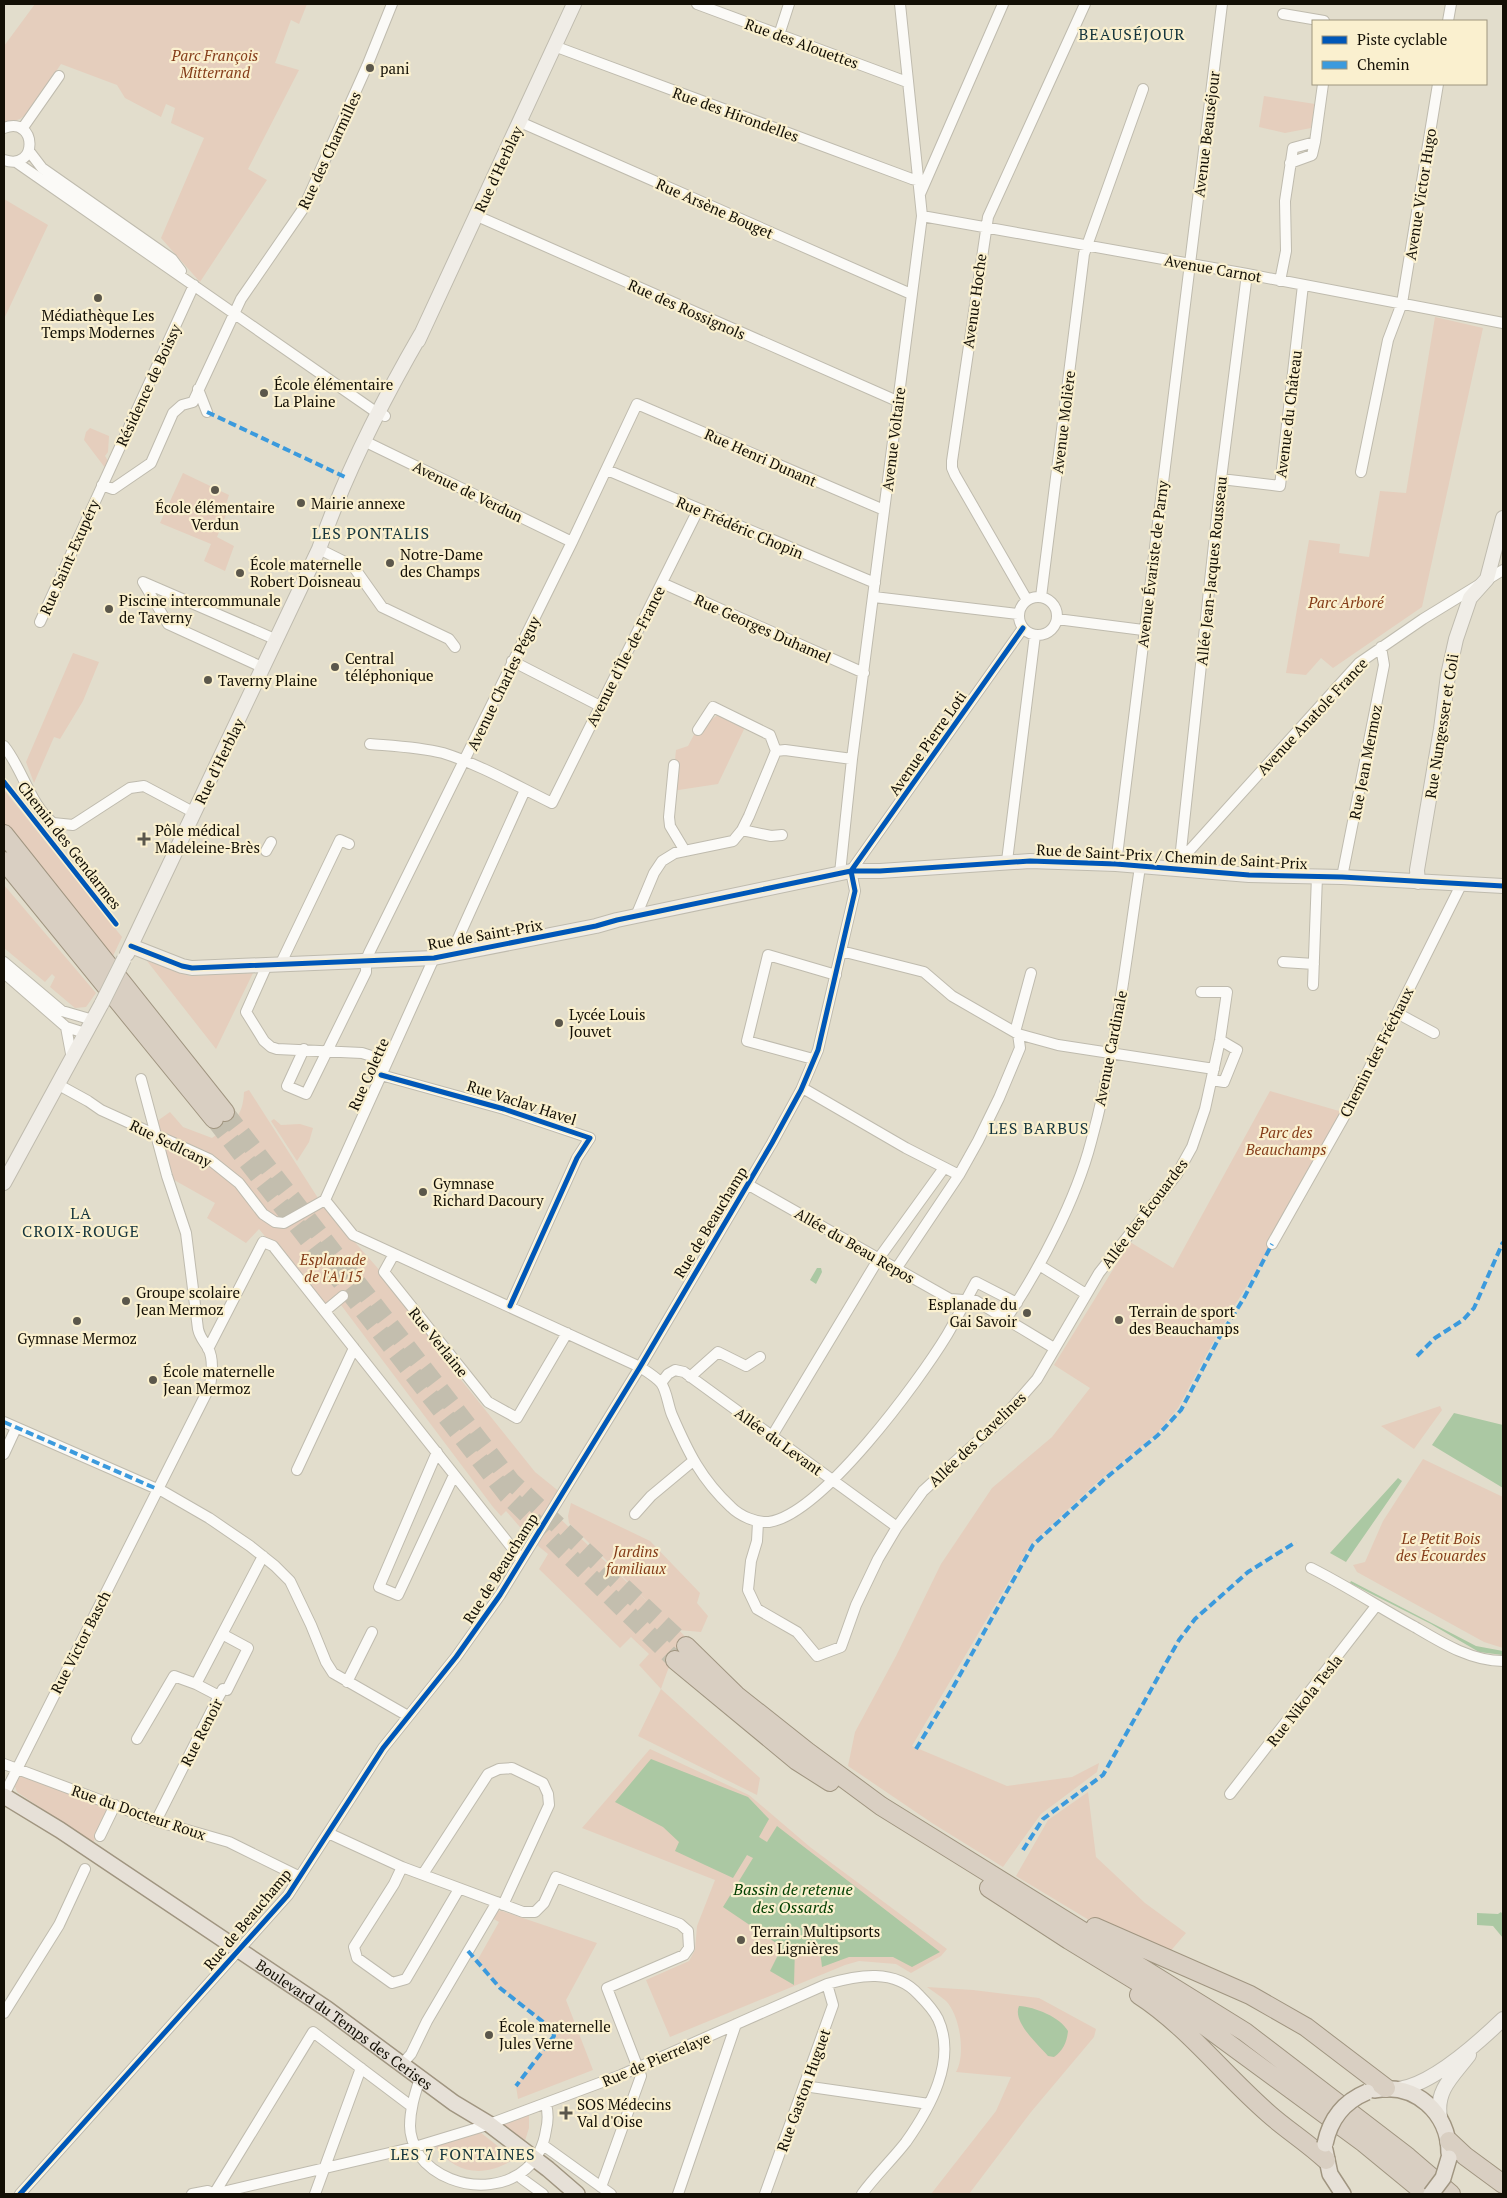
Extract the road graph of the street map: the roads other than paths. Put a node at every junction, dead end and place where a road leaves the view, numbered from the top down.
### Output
1 (392, 4) edge
2 (574, 4) edge
3 (697, 4) edge
4 (789, 4) edge
5 (900, 4) edge
6 (1003, 4) edge
7 (1085, 4) edge
8 (1222, 4) edge
9 (1451, 4) edge
10 (1283, 14) dead end
11 (1318, 20) edge
12 (1448, 20) edge
13 (779, 35) junction
14 (554, 46) junction
15 (59, 76) dead end
16 (907, 82) junction
17 (1322, 85) edge
18 (1438, 85) edge
19 (1143, 89) dead end
20 (520, 122) junction
21 (4, 128) edge
22 (22, 129) junction
23 (29, 150) junction
24 (4, 161) edge
25 (16, 162) junction
26 (917, 180) junction
27 (919, 195) junction
28 (477, 216) junction
29 (922, 216) junction
30 (985, 228) junction
31 (1086, 247) junction
32 (1190, 264) junction
33 (1247, 274) junction
34 (1280, 281) junction
35 (191, 282) junction
36 (1303, 285) junction
37 (911, 294) junction
38 (1402, 303) junction
39 (234, 314) junction
40 (1503, 323) edge
41 (198, 389) junction
42 (897, 401) junction
43 (193, 402) junction
44 (637, 404) joint
45 (382, 414) junction
46 (368, 443) junction
47 (607, 470) junction
48 (1361, 472) dead end
49 (1221, 479) junction
50 (102, 485) junction
51 (698, 510) junction
52 (884, 510) junction
53 (1503, 518) edge
54 (572, 542) junction
55 (319, 549) junction
56 (1503, 570) edge
57 (1487, 579) junction
58 (662, 583) junction
59 (875, 583) junction
60 (874, 597) junction
61 (1041, 597) junction
62 (1027, 600) junction
63 (1018, 614) junction
64 (1057, 619) junction
65 (40, 622) dead end
66 (1022, 628) junction
67 (1143, 630) junction
68 (1035, 635) junction
69 (277, 640) junction
70 (455, 647) dead end
71 (1381, 647) junction
72 (512, 661) junction
73 (264, 668) junction
74 (864, 673) junction
75 (600, 706) junction
76 (698, 730) dead end
77 (370, 744) dead end
78 (4, 746) edge
79 (776, 751) junction
80 (852, 759) junction
81 (464, 761) junction
82 (674, 765) dead end
83 (525, 790) junction
84 (193, 812) junction
85 (742, 830) junction
86 (4, 834) edge
87 (782, 835) dead end
88 (349, 844) dead end
89 (685, 851) junction
90 (1007, 861) junction
91 (4, 862) edge
92 (1116, 864) junction
93 (1180, 865) junction
94 (1140, 866) junction
95 (846, 872) junction
96 (1318, 876) junction
97 (1342, 877) junction
98 (1418, 882) junction
99 (1461, 885) junction
100 (1503, 886) edge
101 (636, 916) junction
102 (133, 941) junction
103 (842, 951) junction
104 (451, 954) junction
105 (434, 958) junction
106 (366, 960) junction
107 (4, 962) edge
108 (1282, 962) dead end
109 (1314, 964) junction
110 (274, 965) junction
111 (1031, 972) dead end
112 (4, 973) edge
113 (836, 975) junction
114 (1313, 985) dead end
115 (1200, 992) dead end
116 (1397, 1013) junction
117 (93, 1020) junction
118 (66, 1027) junction
119 (85, 1033) junction
120 (1016, 1033) junction
121 (1434, 1033) dead end
122 (1220, 1040) junction
123 (304, 1049) junction
124 (328, 1050) junction
125 (1112, 1054) junction
126 (72, 1059) junction
127 (814, 1059) junction
128 (387, 1061) junction
129 (1214, 1069) junction
130 (381, 1075) junction
131 (141, 1079) dead end
132 (1212, 1080) junction
133 (57, 1084) junction
134 (801, 1090) junction
135 (156, 1135) junction
136 (944, 1168) junction
137 (959, 1175) junction
138 (4, 1183) edge
139 (747, 1184) junction
140 (325, 1200) junction
141 (1272, 1244) dead end
142 (394, 1254) junction
143 (879, 1258) junction
144 (1039, 1265) junction
145 (896, 1269) junction
146 (1086, 1294) junction
147 (342, 1296) dead end
148 (964, 1302) junction
149 (1017, 1303) junction
150 (510, 1306) junction
151 (324, 1311) junction
152 (1006, 1319) junction
153 (567, 1333) junction
154 (354, 1348) junction
155 (1054, 1348) junction
156 (208, 1349) junction
157 (760, 1357) dead end
158 (640, 1367) junction
159 (690, 1376) junction
160 (661, 1383) junction
161 (4, 1422) edge
162 (16, 1428) junction
163 (772, 1436) junction
164 (436, 1452) junction
165 (4, 1454) edge
166 (693, 1462) junction
167 (297, 1470) dead end
168 (454, 1475) junction
169 (832, 1480) junction
170 (157, 1489) junction
171 (635, 1514) dead end
172 (758, 1522) junction
173 (896, 1527) junction
174 (263, 1556) junction
175 (521, 1560) junction
176 (1311, 1568) dead end
177 (1376, 1606) junction
178 (372, 1632) dead end
179 (222, 1634) junction
180 (686, 1646) tunnel mouth
181 (675, 1660) tunnel mouth
182 (1503, 1662) edge
183 (347, 1682) junction
184 (196, 1684) junction
185 (219, 1696) junction
186 (408, 1716) junction
187 (137, 1738) dead end
188 (4, 1764) edge
189 (16, 1769) junction
190 (5, 1792) edge
191 (1230, 1794) dead end
192 (115, 1804) junction
193 (156, 1821) junction
194 (328, 1833) junction
195 (100, 1836) dead end
196 (402, 1867) junction
197 (86, 1869) dead end
198 (423, 1874) junction
199 (300, 1877) junction
200 (459, 1889) junction
201 (1031, 1900) junction
202 (500, 1903) junction
203 (1069, 1940) junction
204 (239, 1950) junction
205 (827, 1984) junction
206 (4, 2013) edge
207 (1503, 2019) edge
208 (736, 2024) junction
209 (1479, 2042) junction
210 (402, 2064) junction
211 (362, 2068) junction
212 (639, 2068) junction
213 (420, 2078) junction
214 (804, 2086) junction
215 (1392, 2089) junction
216 (546, 2104) junction
217 (928, 2104) junction
218 (411, 2106) junction
219 (1440, 2117) junction
220 (484, 2126) junction
221 (543, 2145) junction
222 (415, 2147) junction
223 (1449, 2150) junction
224 (1325, 2152) junction
225 (534, 2163) junction
226 (325, 2168) junction
227 (521, 2178) junction
228 (1332, 2179) junction
229 (1503, 2184) edge
230 (601, 2187) junction
231 (474, 2193) edge
232 (20, 2194) edge
233 (192, 2194) edge
234 (214, 2194) edge
235 (315, 2194) edge
236 (543, 2194) edge
237 (575, 2194) edge
238 (611, 2194) edge
239 (678, 2194) edge
240 (765, 2194) edge
241 (862, 2194) edge
242 (1330, 2194) edge
243 (1343, 2194) edge
244 (1426, 2194) edge
245 (1431, 2194) edge
246 (1451, 2194) edge

1 - 39 street, Rue des Charmilles
2 - 14 street, Rue d'Herblay
3 - 13 street, Rue des Alouettes
4 - 13 street
5 - 16 street, Avenue Voltaire
6 - 27 street
7 - 30 street, Avenue Hoche
8 - 32 street, Avenue Beauséjour
9 - 12 street
10 - 11 street
13 - 16 street, Rue des Alouettes
14 - 20 street, Rue d'Herblay
14 - 26 street, Rue des Hirondelles
15 - 22 street
16 - 26 street, Avenue Voltaire
17 - 34 street
18 - 38 street, Avenue Victor Hugo
19 - 31 street, Avenue Molière
20 - 28 street, Rue d'Herblay
20 - 37 street, Rue Arsène Bouget
21 - 22 street
22 - 23 street
23 - 25 street
23 - 35 street
24 - 25 street
25 - 35 street
26 - 27 street, Avenue Voltaire
27 - 29 street, Avenue Voltaire
28 - 42 street, Rue des Rossignols
28 - 45 street, Rue d'Herblay
29 - 30 street, Avenue Carnot
29 - 37 street, Avenue Voltaire
30 - 31 street, Avenue Carnot
30 - 62 street, Avenue Hoche
31 - 32 street, Avenue Carnot
31 - 61 street, Avenue Molière
32 - 33 street, Avenue Carnot
32 - 67 street, Avenue Évariste de Parny
33 - 34 street, Avenue Carnot
33 - 49 street, Allée Jean-Jacques Rousseau
34 - 36 street, Avenue Carnot
35 - 39 street
35 - 50 street, Résidence de Boissy
36 - 38 street, Avenue Carnot
36 - 49 street, Avenue du Château
37 - 42 street, Avenue Voltaire
38 - 40 street, Avenue Carnot
38 - 48 street, Avenue Victor Hugo
39 - 41 street
39 - 45 street
41 - 43 street
41 - 43 street
42 - 52 street, Avenue Voltaire
43 - 50 street, Rue Saint-Exupéry
44 - 47 street, Avenue Charles Péguy
44 - 52 street, Rue Henri Dunant
45 - 46 street, Rue d'Herblay
46 - 54 street, Avenue de Verdun
46 - 55 street, Rue d'Herblay
47 - 51 street, Rue Frédéric Chopin
47 - 54 street, Avenue Charles Péguy
49 - 93 street, Allée Jean-Jacques Rousseau
50 - 65 street, Rue Saint-Exupéry
51 - 58 street, Avenue d'Île-de-France
51 - 59 street, Rue Frédéric Chopin
52 - 59 street, Avenue Voltaire
53 - 57 street
54 - 72 street, Avenue Charles Péguy
55 - 69 street, Rue d'Herblay
55 - 70 street
56 - 57 street, Avenue Anatole France
57 - 71 street, Avenue Anatole France
57 - 98 street, Rue Nungesser et Coli
58 - 74 street, Rue Georges Duhamel
58 - 75 street, Avenue d'Île-de-France
59 - 60 street, Avenue Voltaire
60 - 63 street
60 - 74 street, Avenue Voltaire
61 - 62 street
61 - 64 street
62 - 63 street
63 - 66 street
64 - 67 street
64 - 68 street
66 - 68 street
66 - 95 street, Avenue Pierre Loti
67 - 92 street, Avenue Évariste de Parny
68 - 90 street
69 - 73 street, Rue d'Herblay
69 - 73 street
71 - 93 street, Avenue Anatole France
71 - 97 street, Rue Jean Mermoz
72 - 75 street
72 - 81 street, Avenue Charles Péguy
73 - 84 street, Rue d'Herblay
74 - 80 street, Avenue Voltaire
75 - 83 street, Avenue d'Île-de-France
76 - 79 street
77 - 81 street
78 - 84 street
79 - 80 street
79 - 85 street
80 - 95 street, Avenue Voltaire
81 - 83 street
81 - 106 street, Avenue Charles Péguy
82 - 89 street
83 - 104 street
84 - 102 street, Rue d'Herblay
85 - 87 street
85 - 89 street
86 - 91 highway
88 - 110 street
89 - 101 street
90 - 92 street, Rue de Saint-Prix / Chemin de Saint-Prix
90 - 95 street, Rue de Saint-Prix / Chemin de Saint-Prix
92 - 94 street, Rue de Saint-Prix / Chemin de Saint-Prix
93 - 94 street, Rue de Saint-Prix / Chemin de Saint-Prix
93 - 96 street, Rue de Saint-Prix / Chemin de Saint-Prix
94 - 125 street, Avenue Cardinale
95 - 101 street, Rue de Saint-Prix
95 - 103 street, Rue de Beauchamp
96 - 97 street, Rue de Saint-Prix / Chemin de Saint-Prix
96 - 109 street
97 - 98 street, Rue de Saint-Prix / Chemin de Saint-Prix
98 - 99 street, Rue de Saint-Prix / Chemin de Saint-Prix
99 - 100 street, Rue de Saint-Prix / Chemin de Saint-Prix
99 - 116 street, Chemin des Fréchaux
101 - 104 street, Rue de Saint-Prix
102 - 110 street, Rue de Saint-Prix
102 - 117 street, Rue d'Herblay, bridge
103 - 113 street, Rue de Beauchamp
103 - 120 street
104 - 105 street, Rue de Saint-Prix
105 - 106 street, Rue de Saint-Prix
105 - 128 street, Rue Colette
106 - 110 street, Rue de Saint-Prix
106 - 124 street, Avenue Charles Péguy
107 - 117 street
108 - 109 street
109 - 114 street
110 - 123 street
111 - 120 street
112 - 118 street
113 - 127 street, Rue de Beauchamp
113 - 127 street
115 - 122 street, Allée des Écouardes
116 - 121 street
116 - 141 street, Chemin des Fréchaux
117 - 119 street, Rue d'Herblay
118 - 119 street
118 - 126 street
119 - 126 street, Rue d'Herblay
120 - 125 street
120 - 137 street
122 - 129 street, Allée des Écouardes
122 - 132 street
123 - 124 street
123 - 124 street, Avenue Charles Péguy
124 - 128 street
125 - 129 street
125 - 144 street, Avenue Cardinale
126 - 133 street, Rue d'Herblay
127 - 134 street, Rue de Beauchamp
128 - 130 street, Rue Colette
129 - 132 street, Allée des Écouardes
130 - 140 street, Rue Colette
130 - 150 street, Rue Vaclav Havel
131 - 135 street
132 - 146 street, Allée des Écouardes
133 - 135 street, Rue Sedlcany
133 - 138 street, Rue d'Herblay
134 - 136 street
134 - 139 street, Rue de Beauchamp
135 - 140 street, Rue Sedlcany
135 - 156 street
136 - 137 street
136 - 143 street
137 - 145 street
139 - 143 street, Allée du Beau Repos
139 - 158 street, Rue de Beauchamp
140 - 142 street
142 - 150 street
142 - 153 street, Rue Verlaine
143 - 145 street, Allée du Beau Repos
143 - 163 street
144 - 146 street
144 - 149 street, Avenue Cardinale
145 - 148 street, Allée du Beau Repos
146 - 155 street, Allée des Écouardes
147 - 151 street
148 - 149 street
148 - 152 street, Allée du Beau Repos
148 - 169 street
149 - 152 street, Avenue Cardinale
150 - 153 street
151 - 154 street
151 - 156 street
152 - 155 street
153 - 158 street
154 - 164 street
154 - 167 street
155 - 173 street, Allée des Cavelines
156 - 170 street
157 - 159 street
158 - 160 street
158 - 175 street, Rue de Beauchamp
159 - 160 street
159 - 163 street, Allée du Levant
160 - 166 street
161 - 162 street
162 - 165 street
162 - 170 street
163 - 169 street, Allée du Levant
164 - 168 street
164 - 168 street
166 - 171 street
166 - 172 street
168 - 175 street
169 - 172 street
169 - 173 street, Allée du Levant
170 - 174 street
170 - 189 street, Rue Victor Basch
172 - 173 street, Allée des Cavelines
174 - 179 street
174 - 183 street
175 - 186 street, Rue de Beauchamp
176 - 177 street
177 - 182 street
177 - 191 street, Rue Nikola Tesla
178 - 183 street
179 - 184 street
179 - 185 street, Rue Renoir
180 - 201 highway
181 - 203 highway
183 - 186 street
184 - 185 street
184 - 187 street
185 - 193 street, Rue Renoir
186 - 194 street, Rue de Beauchamp
188 - 189 street, Rue du Docteur Roux
189 - 190 street, Rue Victor Basch
189 - 192 street, Rue du Docteur Roux
190 - 204 main road, Boulevard du Temps des Cerises
192 - 193 street, Rue du Docteur Roux
192 - 195 street
193 - 199 street, Rue du Docteur Roux
194 - 196 street
194 - 199 street, Rue de Beauchamp
196 - 198 street
196 - 200 street
197 - 206 street
198 - 200 street
198 - 202 street
199 - 204 street, Rue de Beauchamp
200 - 202 street
201 - 215 highway
201 - 246 highway
202 - 210 street
202 - 212 street
203 - 224 highway
203 - 244 highway
204 - 210 main road, Boulevard du Temps des Cerises
204 - 232 street, Rue de Beauchamp
205 - 208 street, Rue de Pierrelaye
205 - 214 street, Rue Gaston Huguet
205 - 217 street, Rue de Pierrelaye
207 - 209 street
208 - 212 street, Rue de Pierrelaye
208 - 239 street
209 - 215 street
209 - 219 street
210 - 213 main road, Boulevard du Temps des Cerises
211 - 218 street
211 - 226 street
211 - 234 street
212 - 216 street, Rue de Pierrelaye
212 - 230 street
213 - 218 street
213 - 220 main road, Boulevard du Temps des Cerises
214 - 217 street
214 - 240 street, Rue Gaston Huguet
215 - 219 main road
215 - 224 main road, bridge
216 - 220 street, Rue de Pierrelaye
216 - 221 street
217 - 241 street
218 - 222 street
219 - 223 main road
220 - 222 street, Rue de Pierrelaye
220 - 225 main road, Boulevard du Temps des Cerises
221 - 225 street
221 - 230 street
222 - 226 street, Rue de Pierrelaye
222 - 231 street
223 - 229 highway
223 - 245 main road, bridge
224 - 228 main road
225 - 227 street
225 - 237 main road, Boulevard du Temps des Cerises
226 - 234 street, Rue de Pierrelaye
226 - 235 street
227 - 231 street
227 - 236 street
228 - 242 main road
228 - 243 main road
230 - 238 street
233 - 234 street, Rue de Pierrelaye

